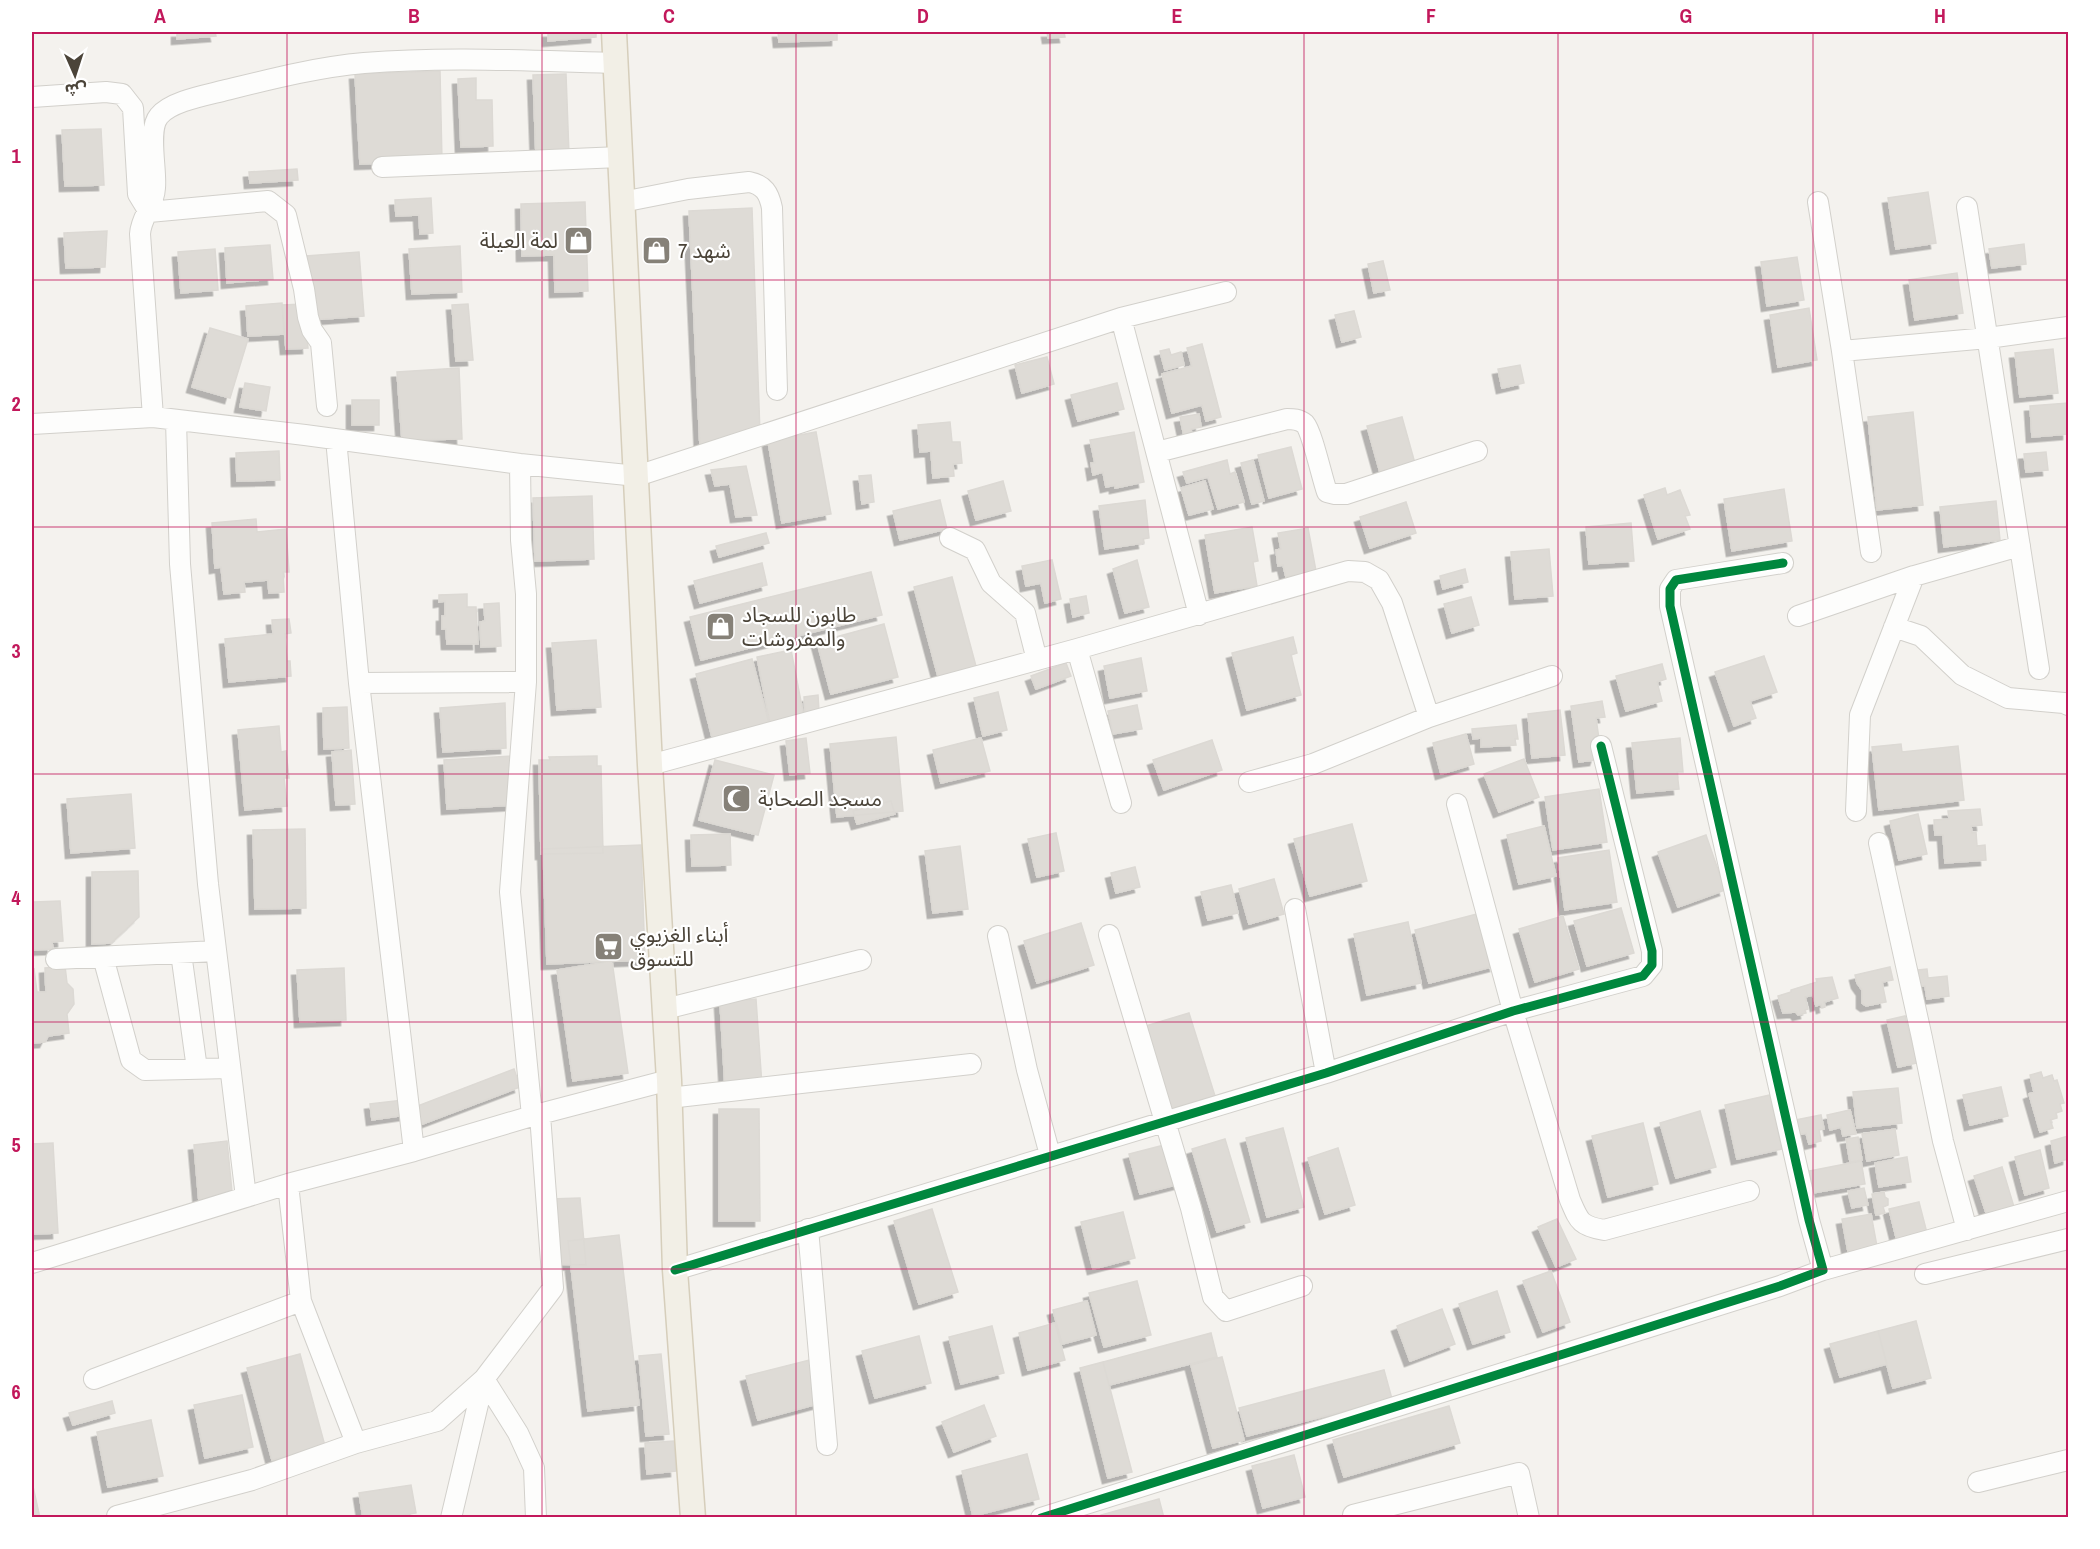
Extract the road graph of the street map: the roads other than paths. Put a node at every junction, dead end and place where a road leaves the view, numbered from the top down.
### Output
1 (614, 32) edge
2 (615, 63) junction
3 (32, 97) edge
4 (620, 157) junction
5 (382, 167) dead end
6 (622, 202) junction
7 (1818, 202) dead end
8 (1967, 207) dead end
9 (148, 212) junction
10 (1226, 292) dead end
11 (1121, 318) junction
12 (2068, 327) edge
13 (1988, 338) junction
14 (1842, 351) junction
15 (777, 390) dead end
16 (327, 406) dead end
17 (153, 417) junction
18 (176, 420) junction
19 (32, 424) edge
20 (336, 439) junction
21 (1477, 451) dead end
22 (1158, 452) junction
23 (520, 464) junction
24 (637, 476) junction
25 (950, 538) dead end
26 (2020, 546) junction
27 (1871, 552) dead end
28 (1783, 563) dead end
29 (1914, 576) junction
30 (1199, 615) junction
31 (1798, 616) dead end
32 (1894, 627) junction
33 (1077, 650) junction
34 (1037, 660) junction
35 (2039, 669) dead end
36 (1552, 676) dead end
37 (526, 682) junction
38 (359, 683) junction
39 (2068, 705) edge
40 (1429, 717) junction
41 (1601, 746) dead end
42 (650, 765) junction
43 (1248, 782) dead end
44 (1121, 803) dead end
45 (1457, 804) dead end
46 (1856, 811) dead end
47 (1879, 843) dead end
48 (1295, 909) dead end
49 (1109, 935) dead end
50 (998, 936) dead end
51 (216, 951) junction
52 (181, 953) junction
53 (103, 957) junction
54 (56, 959) dead end
55 (861, 960) dead end
56 (665, 1009) junction
57 (1513, 1011) junction
58 (971, 1064) dead end
59 (230, 1068) junction
60 (197, 1069) junction
61 (1326, 1073) junction
62 (669, 1089) junction
63 (536, 1116) junction
64 (1166, 1121) junction
65 (414, 1151) junction
66 (1050, 1155) junction
67 (288, 1184) junction
68 (1749, 1191) dead end
69 (246, 1197) junction
70 (2068, 1201) edge
71 (808, 1229) junction
72 (1967, 1230) junction
73 (2068, 1239) edge
74 (32, 1263) edge
75 (675, 1270) junction
76 (1823, 1270) junction
77 (1925, 1274) dead end
78 (1302, 1286) dead end
79 (301, 1301) junction
80 (94, 1379) dead end
81 (484, 1379) junction
82 (356, 1443) junction
83 (827, 1444) dead end
84 (2068, 1460) edge
85 (1978, 1482) dead end
86 (1353, 1515) dead end
87 (117, 1516) dead end
88 (451, 1518) edge
89 (536, 1518) edge
90 (693, 1518) edge
91 (1041, 1518) edge
92 (1529, 1518) edge

1 - 2 main road
2 - 4 main road
2 - 9 street
3 - 9 street
4 - 5 street
4 - 6 main road
6 - 15 street
6 - 24 main road
7 - 14 street
8 - 13 street
9 - 16 street
9 - 17 street
10 - 11 street
11 - 22 street
11 - 24 street
12 - 13 street
13 - 14 street
13 - 26 street
14 - 27 street
17 - 18 street
17 - 19 street
18 - 20 street
18 - 51 street
20 - 23 street
20 - 38 street
21 - 22 street
22 - 30 street
23 - 24 street
23 - 37 street
24 - 42 main road
25 - 34 street
26 - 29 street
26 - 35 street
28 - 76 street
29 - 31 street
29 - 32 street
30 - 33 street
30 - 40 street
32 - 39 street
32 - 46 street
33 - 34 street
33 - 44 street
34 - 42 street
36 - 40 street
37 - 38 street
37 - 63 street
38 - 65 street
40 - 43 street
41 - 57 street
42 - 56 main road
45 - 57 street
47 - 72 street
48 - 61 street
49 - 64 street
50 - 66 street
51 - 52 street
51 - 59 street
52 - 53 street
52 - 60 street
53 - 54 street
53 - 60 street
55 - 56 street
56 - 62 main road
57 - 61 street
57 - 68 street
58 - 62 street
59 - 60 street
59 - 69 street
61 - 64 street
62 - 63 street
62 - 75 main road
63 - 65 street
63 - 81 street
64 - 66 street
64 - 78 street
65 - 67 street
66 - 71 street
67 - 69 street
67 - 79 street
69 - 74 street
70 - 72 street
71 - 75 street
71 - 83 street
72 - 76 street
73 - 77 street
75 - 90 main road
76 - 91 street
79 - 80 street
79 - 82 street
81 - 82 street
81 - 88 street
81 - 89 street
82 - 87 street
84 - 85 street
86 - 92 street

